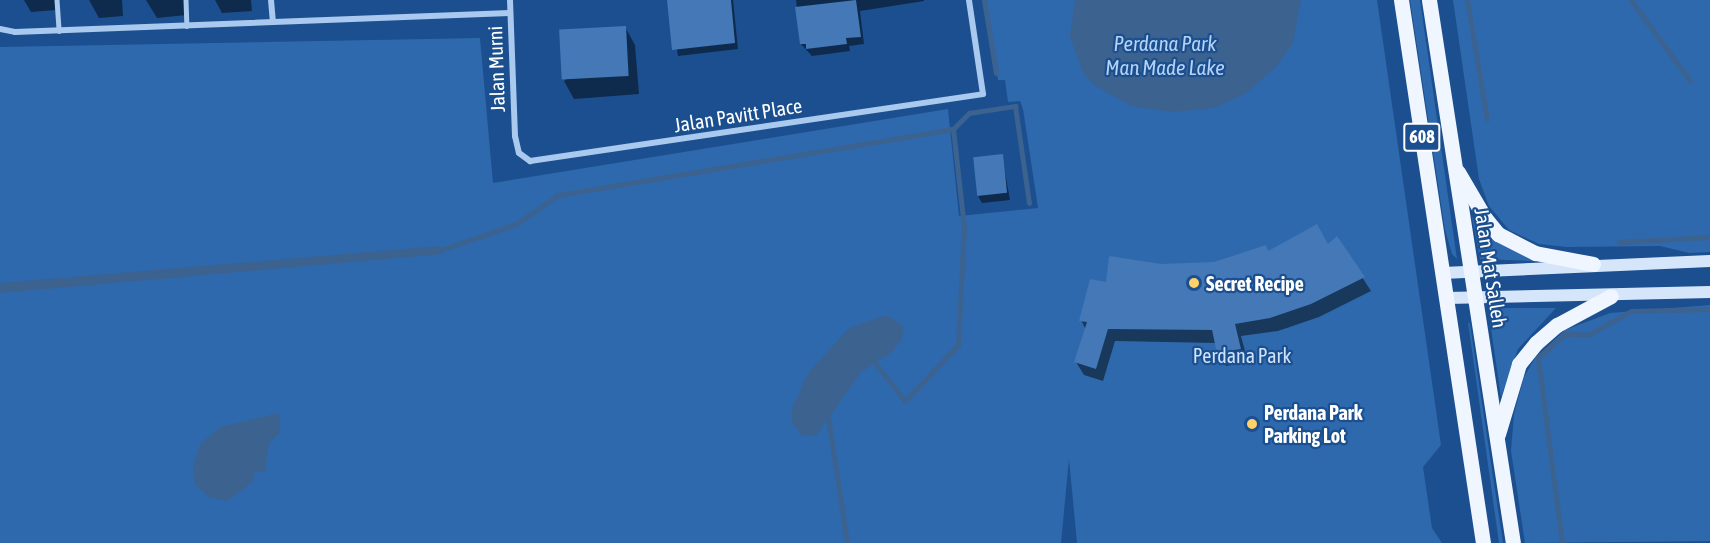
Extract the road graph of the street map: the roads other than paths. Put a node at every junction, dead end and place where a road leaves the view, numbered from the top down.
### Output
1 (57, 0) edge
2 (186, 0) edge
3 (271, 0) edge
4 (510, 0) edge
5 (969, 0) edge
6 (1401, 0) edge
7 (1429, 0) edge
8 (510, 13) junction
9 (273, 22) junction
10 (187, 26) junction
11 (0, 29) edge
12 (59, 31) junction
13 (515, 136) joint
14 (1455, 167) junction
15 (1710, 261) edge
16 (1593, 264) junction
17 (1470, 270) junction
18 (1443, 273) junction
19 (1710, 292) edge
20 (1611, 296) junction
21 (1474, 297) junction
22 (1447, 298) junction
23 (1497, 438) junction
24 (1483, 543) edge
25 (1513, 543) edge

1 - 12 lane
2 - 10 lane
3 - 9 street
4 - 8 street, Jalan Murni
5 - 13 street, Jalan Pavitt Place
6 - 18 main road, 608
7 - 14 main road, Jalan Mat Salleh / 608
8 - 9 street
8 - 13 street, Jalan Murni
9 - 10 street
10 - 12 street
11 - 12 street
14 - 16 main road
14 - 17 main road, Jalan Mat Salleh / 608
15 - 16 main road
16 - 17 main road
17 - 18 main road
17 - 21 main road, Jalan Mat Salleh / 608
18 - 22 main road, 608
19 - 20 main road
20 - 21 main road
20 - 23 main road
21 - 22 main road
21 - 23 main road, Jalan Mat Salleh
22 - 24 main road
23 - 25 main road, Jalan Mat Salleh

